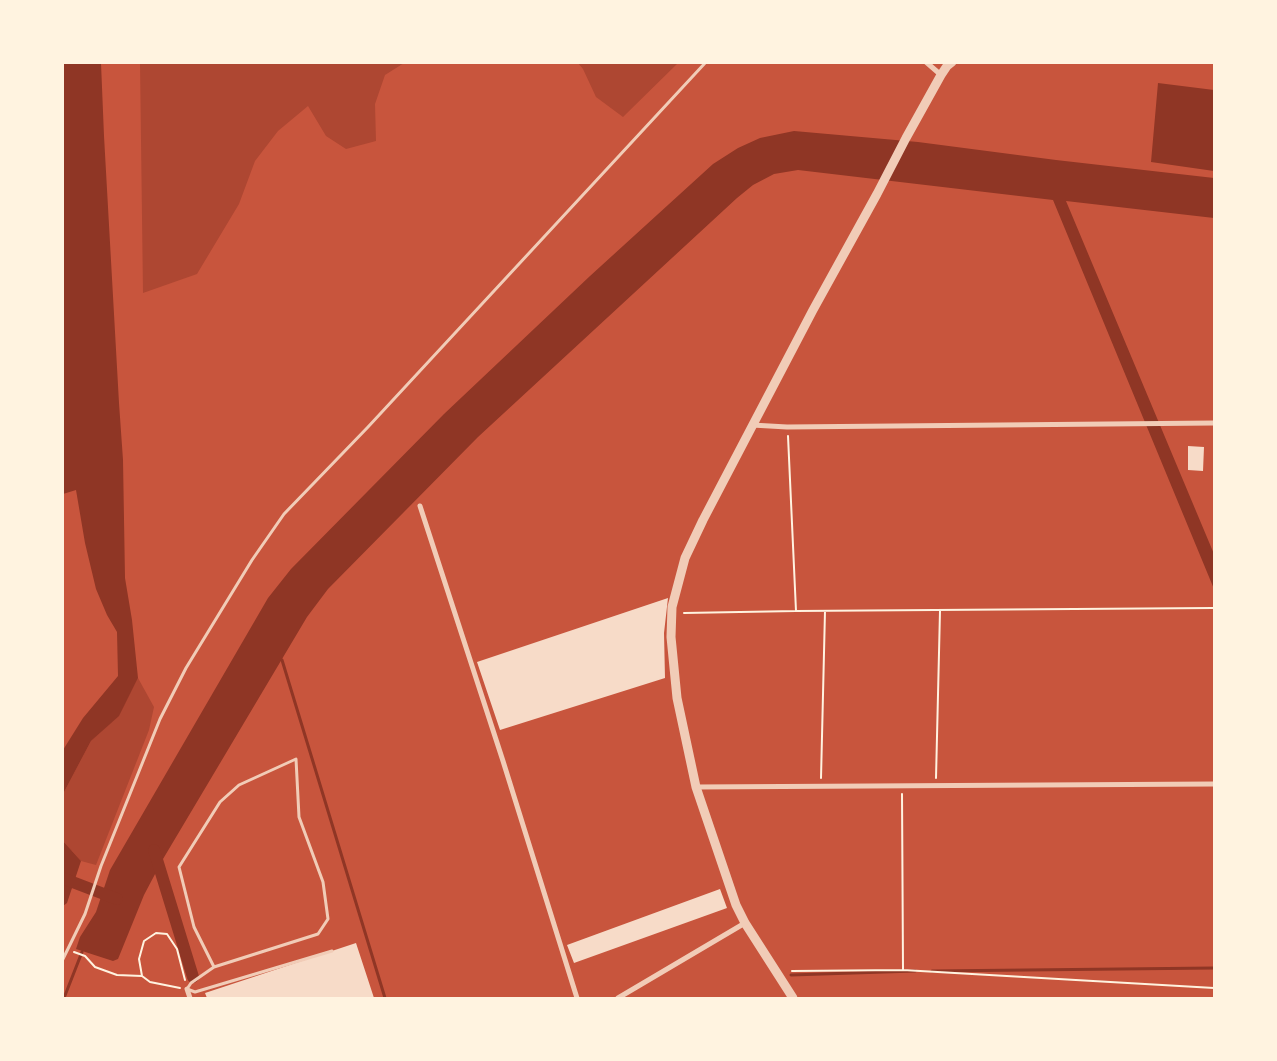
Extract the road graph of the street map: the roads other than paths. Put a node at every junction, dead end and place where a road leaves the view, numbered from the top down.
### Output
1 (706, 62) edge
2 (926, 62) edge
3 (952, 62) edge
4 (941, 75) junction
5 (1214, 423) edge
6 (752, 425) junction
7 (420, 506) dead end
8 (1214, 784) edge
9 (696, 787) junction
10 (745, 923) junction
11 (332, 951) dead end
12 (62, 961) edge
13 (214, 967) junction
14 (187, 989) junction
15 (190, 998) edge
16 (577, 998) edge
17 (618, 998) edge
18 (793, 998) edge

1 - 12 lane
2 - 4 street
3 - 4 street
4 - 6 street
5 - 6 street
6 - 9 street
7 - 16 street
8 - 9 street
9 - 10 street
10 - 17 street
10 - 18 street
11 - 14 lane
13 - 13 lane
13 - 14 lane
14 - 15 street

